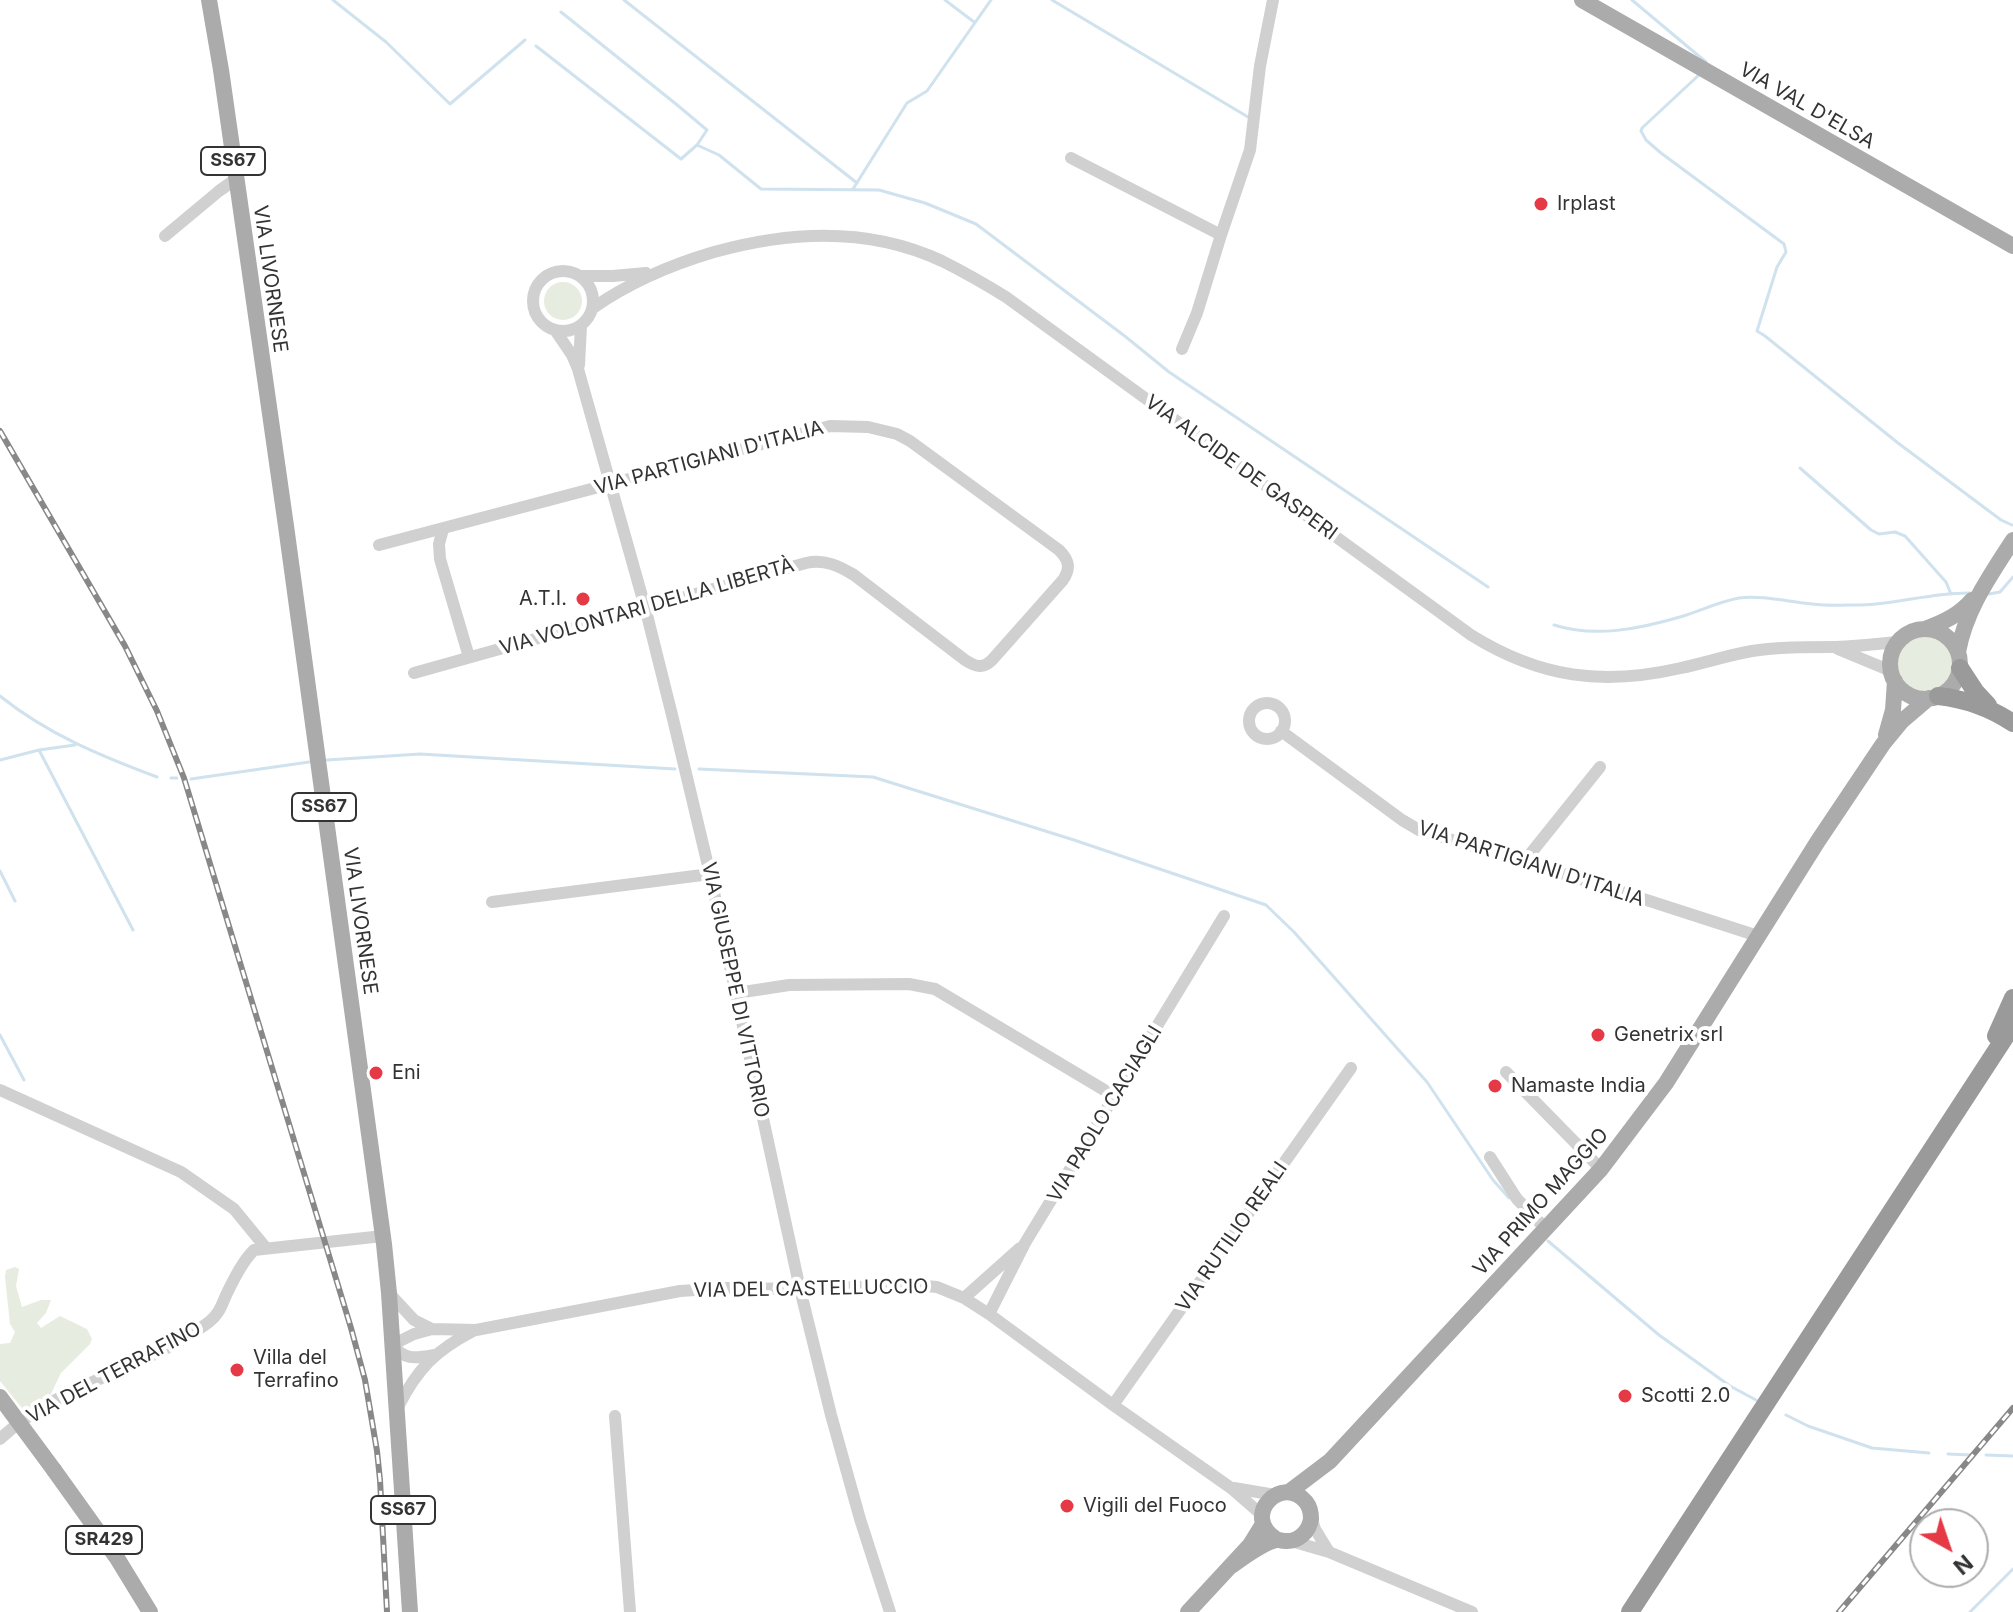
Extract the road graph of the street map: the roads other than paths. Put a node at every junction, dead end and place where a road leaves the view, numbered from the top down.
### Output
1 (1273, 0) edge
2 (1582, 0) edge
3 (208, 1) edge
4 (1071, 158) dead end
5 (236, 179) junction
6 (1221, 235) junction
7 (165, 236) dead end
8 (2013, 246) edge
9 (657, 271) junction
10 (580, 276) junction
11 (593, 308) junction
12 (581, 326) junction
13 (555, 330) junction
14 (1182, 349) dead end
15 (578, 369) junction
16 (609, 484) junction
17 (443, 529) junction
18 (2013, 540) edge
19 (379, 545) dead end
20 (1981, 590) junction
21 (645, 607) junction
22 (1925, 629) junction
23 (1898, 642) junction
24 (1831, 647) junction
25 (469, 657) junction
26 (992, 660) joint
27 (1959, 660) junction
28 (414, 673) dead end
29 (1893, 676) junction
30 (1933, 697) junction
31 (1993, 710) junction
32 (2012, 722) edge
33 (1281, 731) dead end
34 (1883, 744) junction
35 (1600, 767) dead end
36 (1523, 863) junction
37 (710, 874) junction
38 (492, 902) dead end
39 (1224, 916) dead end
40 (1758, 936) junction
41 (737, 993) junction
42 (2013, 998) edge
43 (2013, 1025) edge
44 (2013, 1046) edge
45 (1351, 1068) dead end
46 (1506, 1072) dead end
47 (1973, 1086) junction
48 (0, 1090) edge
49 (1116, 1097) junction
50 (1490, 1157) dead end
51 (1601, 1169) junction
52 (1546, 1229) junction
53 (383, 1236) junction
54 (1025, 1243) junction
55 (266, 1248) junction
56 (800, 1289) junction
57 (389, 1293) junction
58 (964, 1298) junction
59 (989, 1314) junction
60 (432, 1329) junction
61 (476, 1330) junction
62 (392, 1345) junction
63 (435, 1355) junction
64 (0, 1397) edge
65 (1113, 1405) junction
66 (397, 1408) junction
67 (615, 1416) dead end
68 (0, 1439) edge
69 (1330, 1461) junction
70 (1231, 1488) junction
71 (1282, 1494) junction
72 (1309, 1510) junction
73 (1263, 1520) junction
74 (1284, 1540) junction
75 (1329, 1552) junction
76 (1230, 1567) junction
77 (150, 1612) edge
78 (410, 1612) edge
79 (630, 1612) edge
80 (890, 1612) edge
81 (1188, 1612) edge
82 (1472, 1612) edge
83 (1630, 1612) edge
84 (1644, 1612) edge

1 - 6 street
2 - 8 main road, VIA VAL D'ELSA
3 - 5 main road, VIA LIVORNESE / SS67
4 - 6 street
5 - 7 street
5 - 53 main road, VIA LIVORNESE / SS67
6 - 14 street
9 - 10 street, VIA ALCIDE DE GASPERI
9 - 11 street, VIA ALCIDE DE GASPERI
9 - 24 street, VIA ALCIDE DE GASPERI
10 - 11 street
10 - 13 street
11 - 12 street
12 - 13 street
12 - 15 street, VIA GIUSEPPE DI VITTORIO
13 - 15 street, VIA GIUSEPPE DI VITTORIO
15 - 16 street, VIA GIUSEPPE DI VITTORIO
16 - 17 street, VIA PARTIGIANI D'ITALIA
16 - 21 street, VIA GIUSEPPE DI VITTORIO
16 - 26 street, VIA PARTIGIANI D'ITALIA
17 - 19 street, VIA PARTIGIANI D'ITALIA
17 - 25 street
18 - 20 main road
20 - 22 main road
20 - 27 main road
21 - 25 street, VIA VOLONTARI DELLA LIBERTÀ
21 - 26 street, VIA VOLONTARI DELLA LIBERTÀ
21 - 37 street, VIA GIUSEPPE DI VITTORIO
22 - 23 main road
22 - 27 main road
23 - 24 street, VIA ALCIDE DE GASPERI
23 - 29 main road
24 - 29 street, VIA ALCIDE DE GASPERI
25 - 28 street, VIA VOLONTARI DELLA LIBERTÀ
27 - 30 main road
27 - 31 highway
29 - 30 main road
29 - 34 main road, VIA PRIMO MAGGIO
30 - 31 highway
30 - 34 main road, VIA PRIMO MAGGIO
31 - 32 highway
33 - 36 street, VIA PARTIGIANI D'ITALIA
34 - 40 main road, VIA PRIMO MAGGIO
35 - 36 street
36 - 40 street, VIA PARTIGIANI D'ITALIA
37 - 38 street
37 - 41 street, VIA GIUSEPPE DI VITTORIO
39 - 49 street, VIA PAOLO CACIAGLI
40 - 51 main road, VIA PRIMO MAGGIO
41 - 49 street
41 - 56 street, VIA GIUSEPPE DI VITTORIO
42 - 47 highway
43 - 47 highway
44 - 84 highway
45 - 65 street, VIA RUTILIO REALI
46 - 51 street
47 - 83 highway
48 - 55 street
49 - 54 street, VIA PAOLO CACIAGLI
50 - 52 street
51 - 52 main road, VIA PRIMO MAGGIO
52 - 69 main road, VIA PRIMO MAGGIO
53 - 55 street
53 - 57 main road, VIA LIVORNESE / SS67
54 - 58 street
54 - 59 street, VIA PAOLO CACIAGLI
55 - 68 street, VIA DEL TERRAFINO
56 - 58 street, VIA DEL CASTELLUCCIO
56 - 61 street, VIA DEL CASTELLUCCIO
56 - 80 street, VIA GIUSEPPE DI VITTORIO
57 - 60 street
57 - 62 main road, VIA LIVORNESE / SS67
58 - 59 street, VIA DEL CASTELLUCCIO
59 - 65 street, VIA DEL CASTELLUCCIO
60 - 61 street, VIA DEL CASTELLUCCIO
60 - 62 street, VIA DEL CASTELLUCCIO
61 - 63 street, VIA DEL CASTELLUCCIO
62 - 63 street
62 - 66 main road, VIA LIVORNESE / SS67
63 - 66 street, VIA DEL CASTELLUCCIO
64 - 77 main road, SR429, bridge
65 - 70 street, VIA DEL CASTELLUCCIO
66 - 78 main road, VIA LIVORNESE / SS67
67 - 79 street
69 - 71 main road, VIA PRIMO MAGGIO
69 - 72 main road, VIA PRIMO MAGGIO
70 - 71 street
70 - 73 street, VIA DEL CASTELLUCCIO
71 - 72 main road
71 - 73 main road, VIA PRIMO MAGGIO
72 - 74 main road, VIA PRIMO MAGGIO
72 - 75 street
73 - 74 main road
73 - 76 main road, VIA PRIMO MAGGIO
74 - 75 street
74 - 76 main road, VIA PRIMO MAGGIO
75 - 82 street
76 - 81 main road, VIA PRIMO MAGGIO

